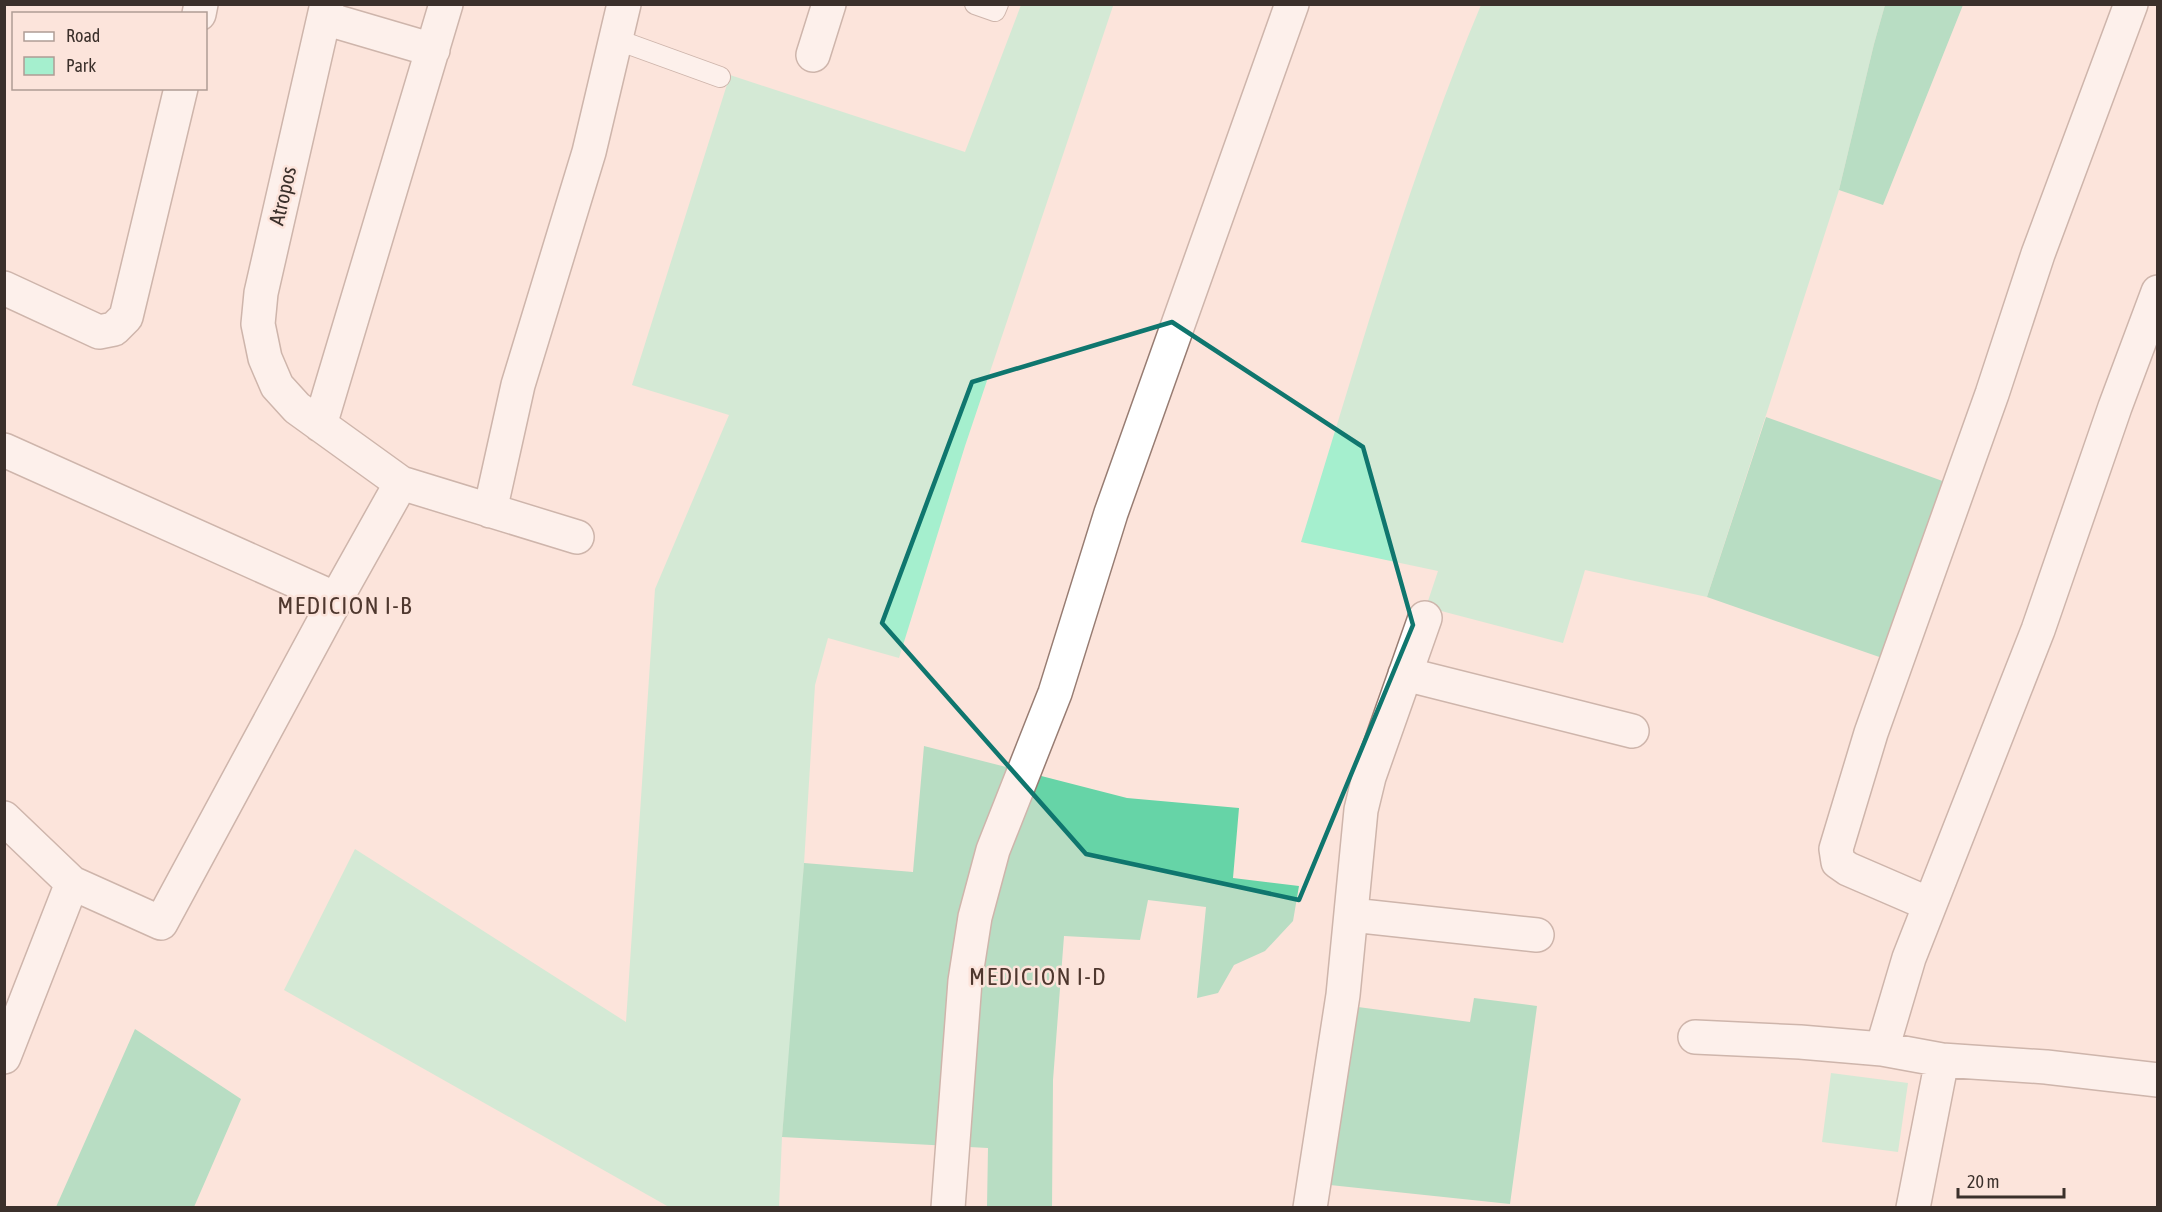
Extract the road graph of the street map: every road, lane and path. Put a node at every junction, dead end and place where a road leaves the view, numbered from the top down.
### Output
1 (446, 4) edge
2 (624, 4) edge
3 (829, 4) edge
4 (975, 4) edge
5 (998, 4) edge
6 (1292, 4) edge
7 (2131, 4) edge
8 (325, 11) edge
9 (615, 39) junction
10 (433, 50) junction
11 (813, 55) dead end
12 (720, 78) dead end
13 (180, 90) edge
14 (4, 288) edge
15 (2157, 292) edge
16 (320, 425) junction
17 (4, 450) edge
18 (401, 483) junction
19 (490, 511) junction
20 (577, 537) dead end
21 (336, 598) junction
22 (1425, 618) dead end
23 (1405, 674) junction
24 (1632, 731) dead end
25 (4, 818) edge
26 (72, 883) junction
27 (1929, 904) junction
28 (1352, 915) junction
29 (1537, 935) dead end
30 (1695, 1037) dead end
31 (1882, 1049) junction
32 (4, 1057) edge
33 (1941, 1060) junction
34 (2157, 1080) edge
35 (948, 1208) edge
36 (1310, 1208) edge
37 (1913, 1208) edge

1 - 10 street
2 - 9 street
3 - 11 street
4 - 5 lane
6 - 35 street
7 - 27 street
8 - 10 street
8 - 16 street, Atropos
9 - 12 lane
9 - 19 street
10 - 16 street
13 - 14 street
15 - 27 street
16 - 18 street, Atropos
17 - 21 street
18 - 19 street, Atropos
18 - 21 street
19 - 20 street, Atropos
21 - 26 street
22 - 23 street
23 - 24 street
23 - 28 street
25 - 26 street
26 - 32 street
27 - 31 street
28 - 29 street
28 - 36 street
30 - 31 street
31 - 33 street
33 - 34 street
33 - 37 street

